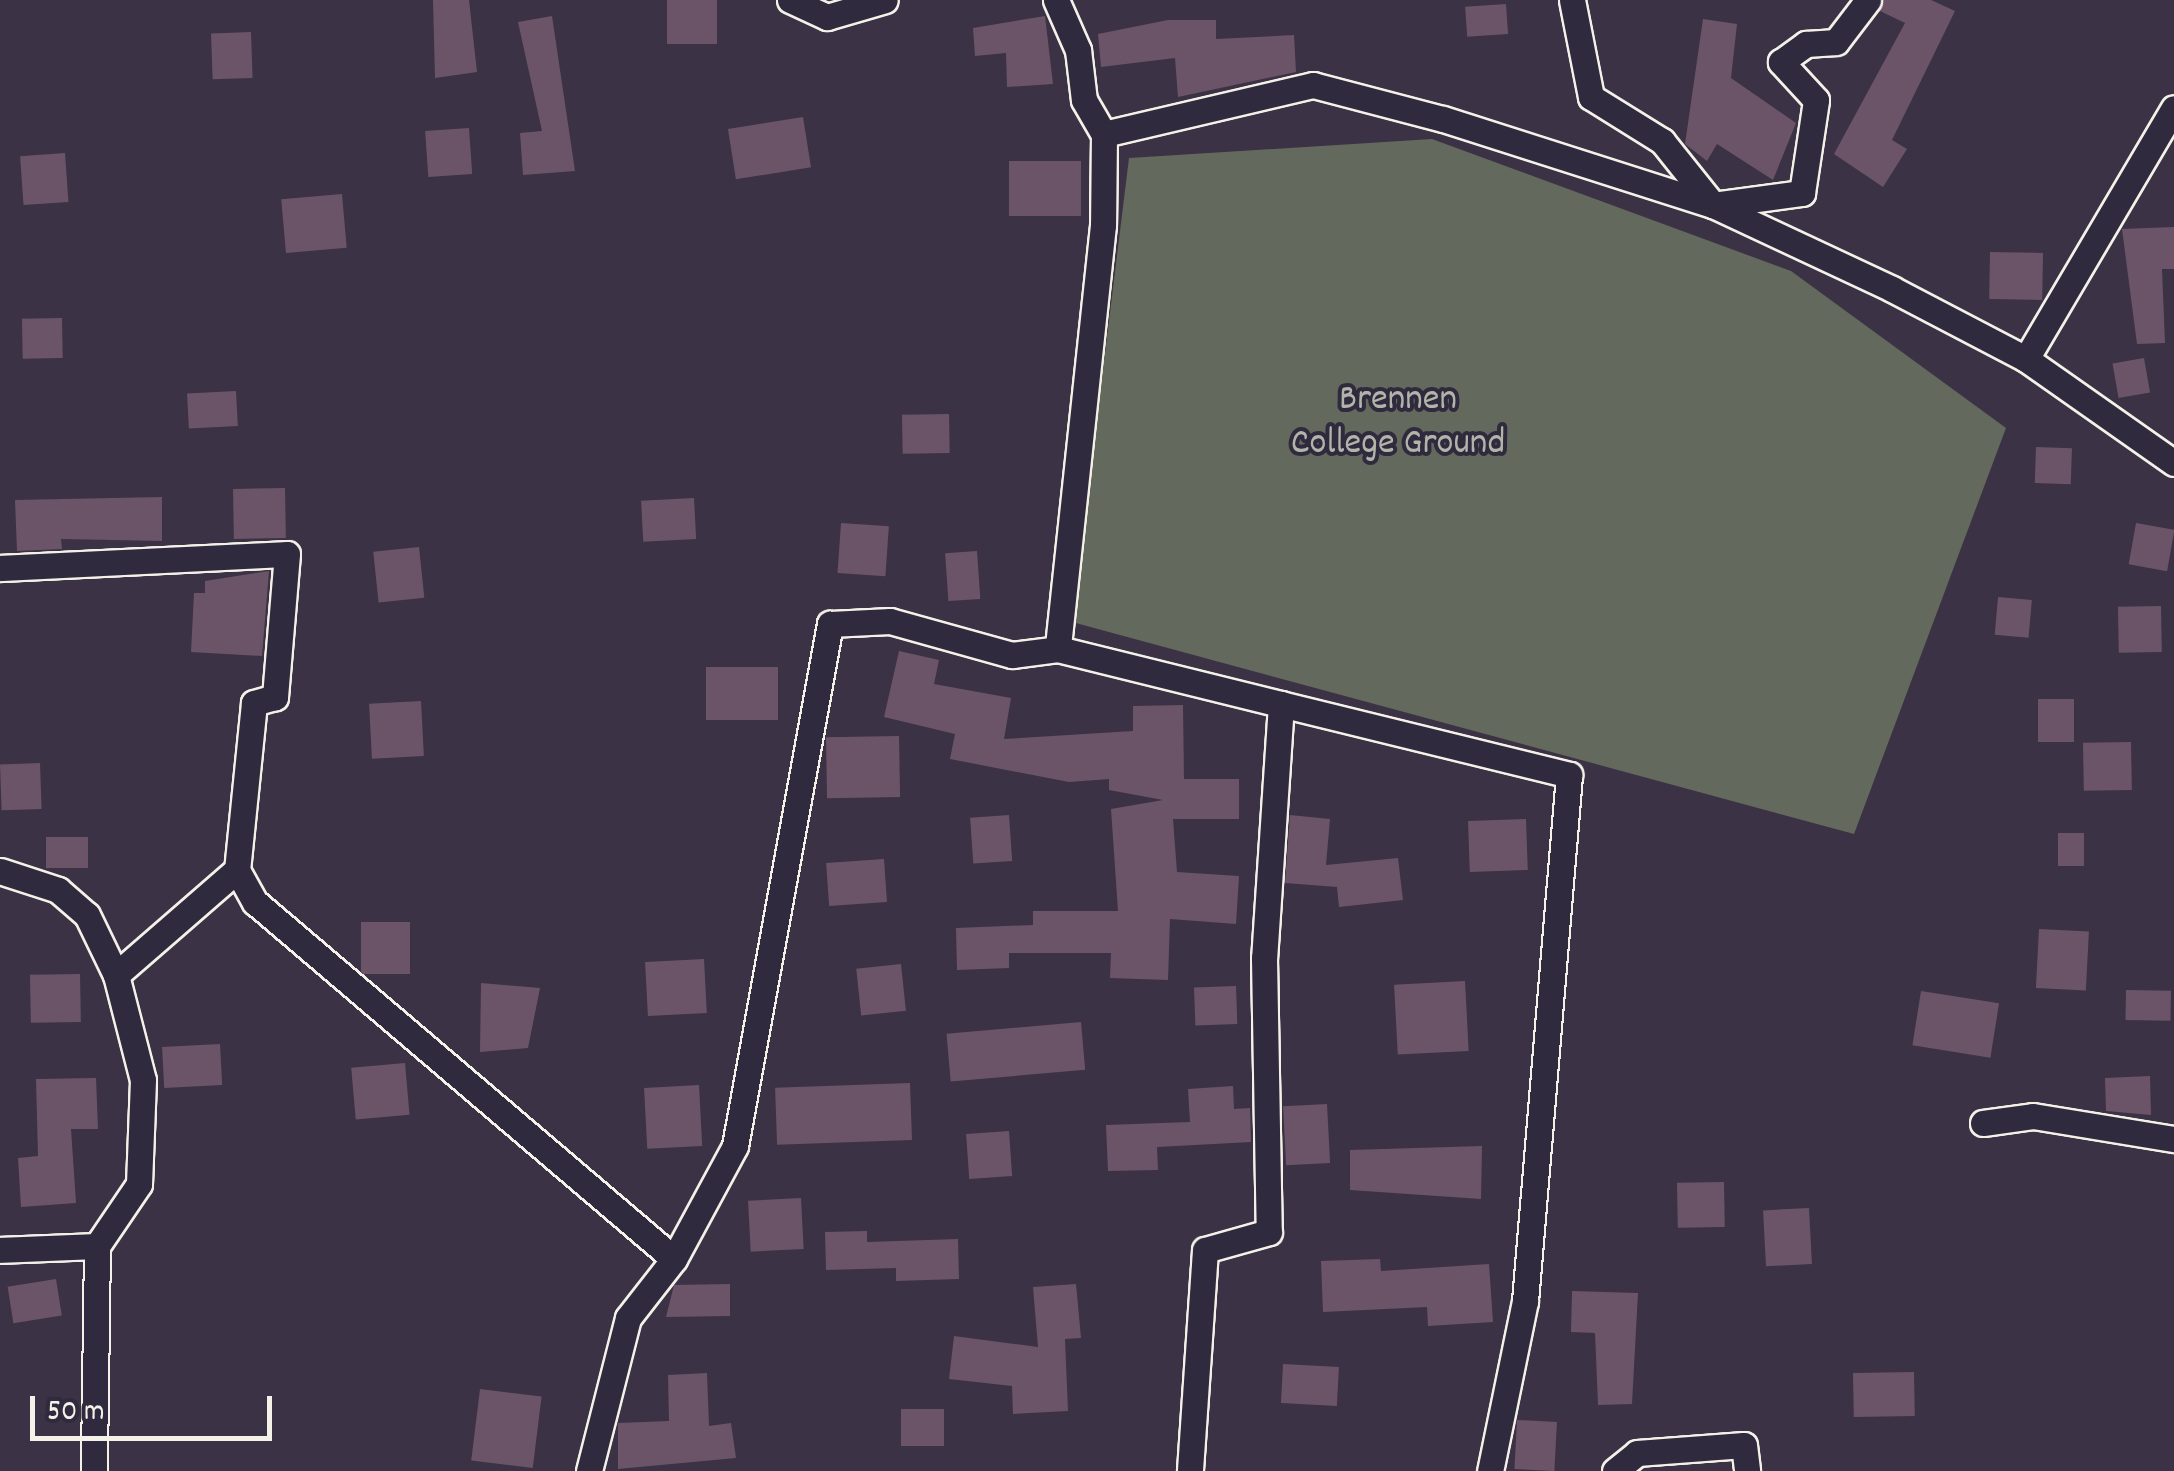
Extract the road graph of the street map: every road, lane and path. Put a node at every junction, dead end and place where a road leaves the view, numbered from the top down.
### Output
1 (790, 0) edge
2 (885, 0) edge
3 (1056, 0) edge
4 (1572, 0) edge
5 (1868, 0) edge
6 (2174, 108) edge
7 (1104, 134) junction
8 (1712, 205) junction
9 (2026, 359) junction
10 (2174, 462) edge
11 (0, 568) edge
12 (1058, 649) junction
13 (1281, 704) junction
14 (237, 870) junction
15 (0, 871) edge
16 (116, 975) junction
17 (1982, 1124) dead end
18 (2174, 1139) edge
19 (97, 1246) junction
20 (0, 1250) edge
21 (674, 1259) junction
22 (1496, 1466) edge
23 (94, 1471) edge
24 (589, 1471) edge
25 (1190, 1471) edge
26 (1614, 1471) edge
27 (1747, 1471) edge

1 - 2 street
3 - 7 street
4 - 8 street
5 - 8 street
6 - 9 street
7 - 8 street
7 - 12 street
8 - 9 street
9 - 10 street
11 - 14 street
12 - 13 street
12 - 21 street
13 - 22 street
13 - 25 street
14 - 16 street
14 - 21 street
15 - 16 street
16 - 19 street
17 - 18 street
19 - 20 street
19 - 23 street
21 - 24 street
26 - 27 street

